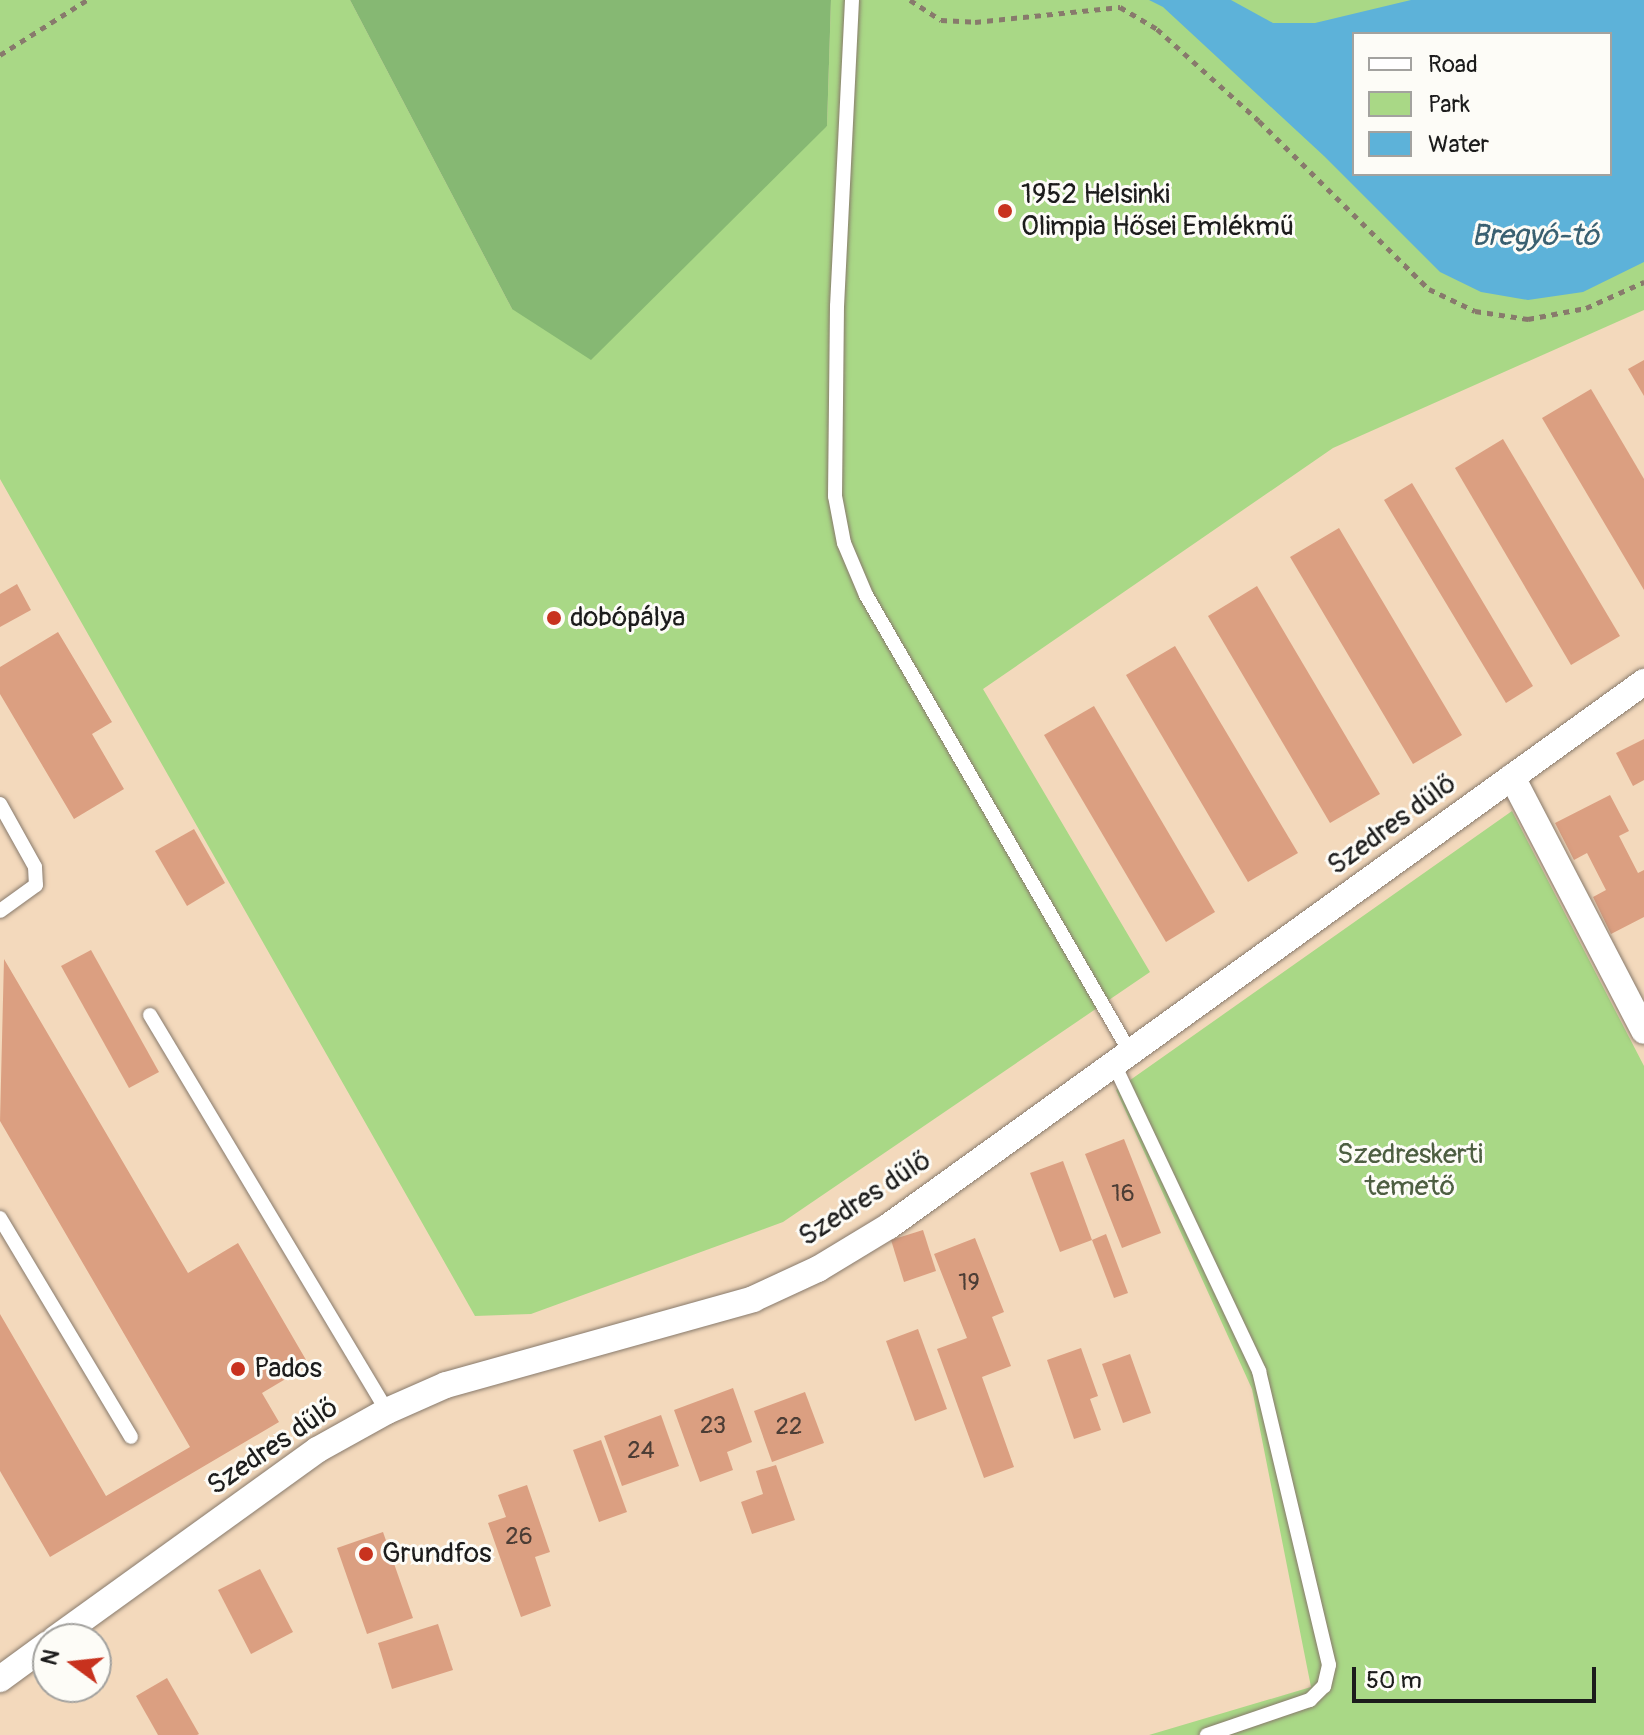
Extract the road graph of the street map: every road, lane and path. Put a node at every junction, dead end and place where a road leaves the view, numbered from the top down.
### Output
1 (87, 0) edge
2 (852, 0) edge
3 (910, 0) edge
4 (0, 55) edge
5 (1644, 282) edge
6 (1644, 682) edge
7 (1512, 777) junction
8 (0, 804) edge
9 (0, 911) edge
10 (150, 1015) dead end
11 (1644, 1031) edge
12 (1122, 1058) junction
13 (0, 1218) edge
14 (387, 1411) junction
15 (131, 1437) dead end
16 (77, 1623) edge
17 (32, 1656) edge
18 (0, 1679) edge
19 (1207, 1735) edge

1 - 4 path
2 - 12 lane
3 - 5 path
6 - 7 street, Szedres dűlő
7 - 11 street
7 - 12 street, Szedres dűlő
8 - 9 lane
10 - 14 lane
12 - 14 street, Szedres dűlő
12 - 19 lane
13 - 15 lane
14 - 16 street, Szedres dűlő
17 - 18 street

